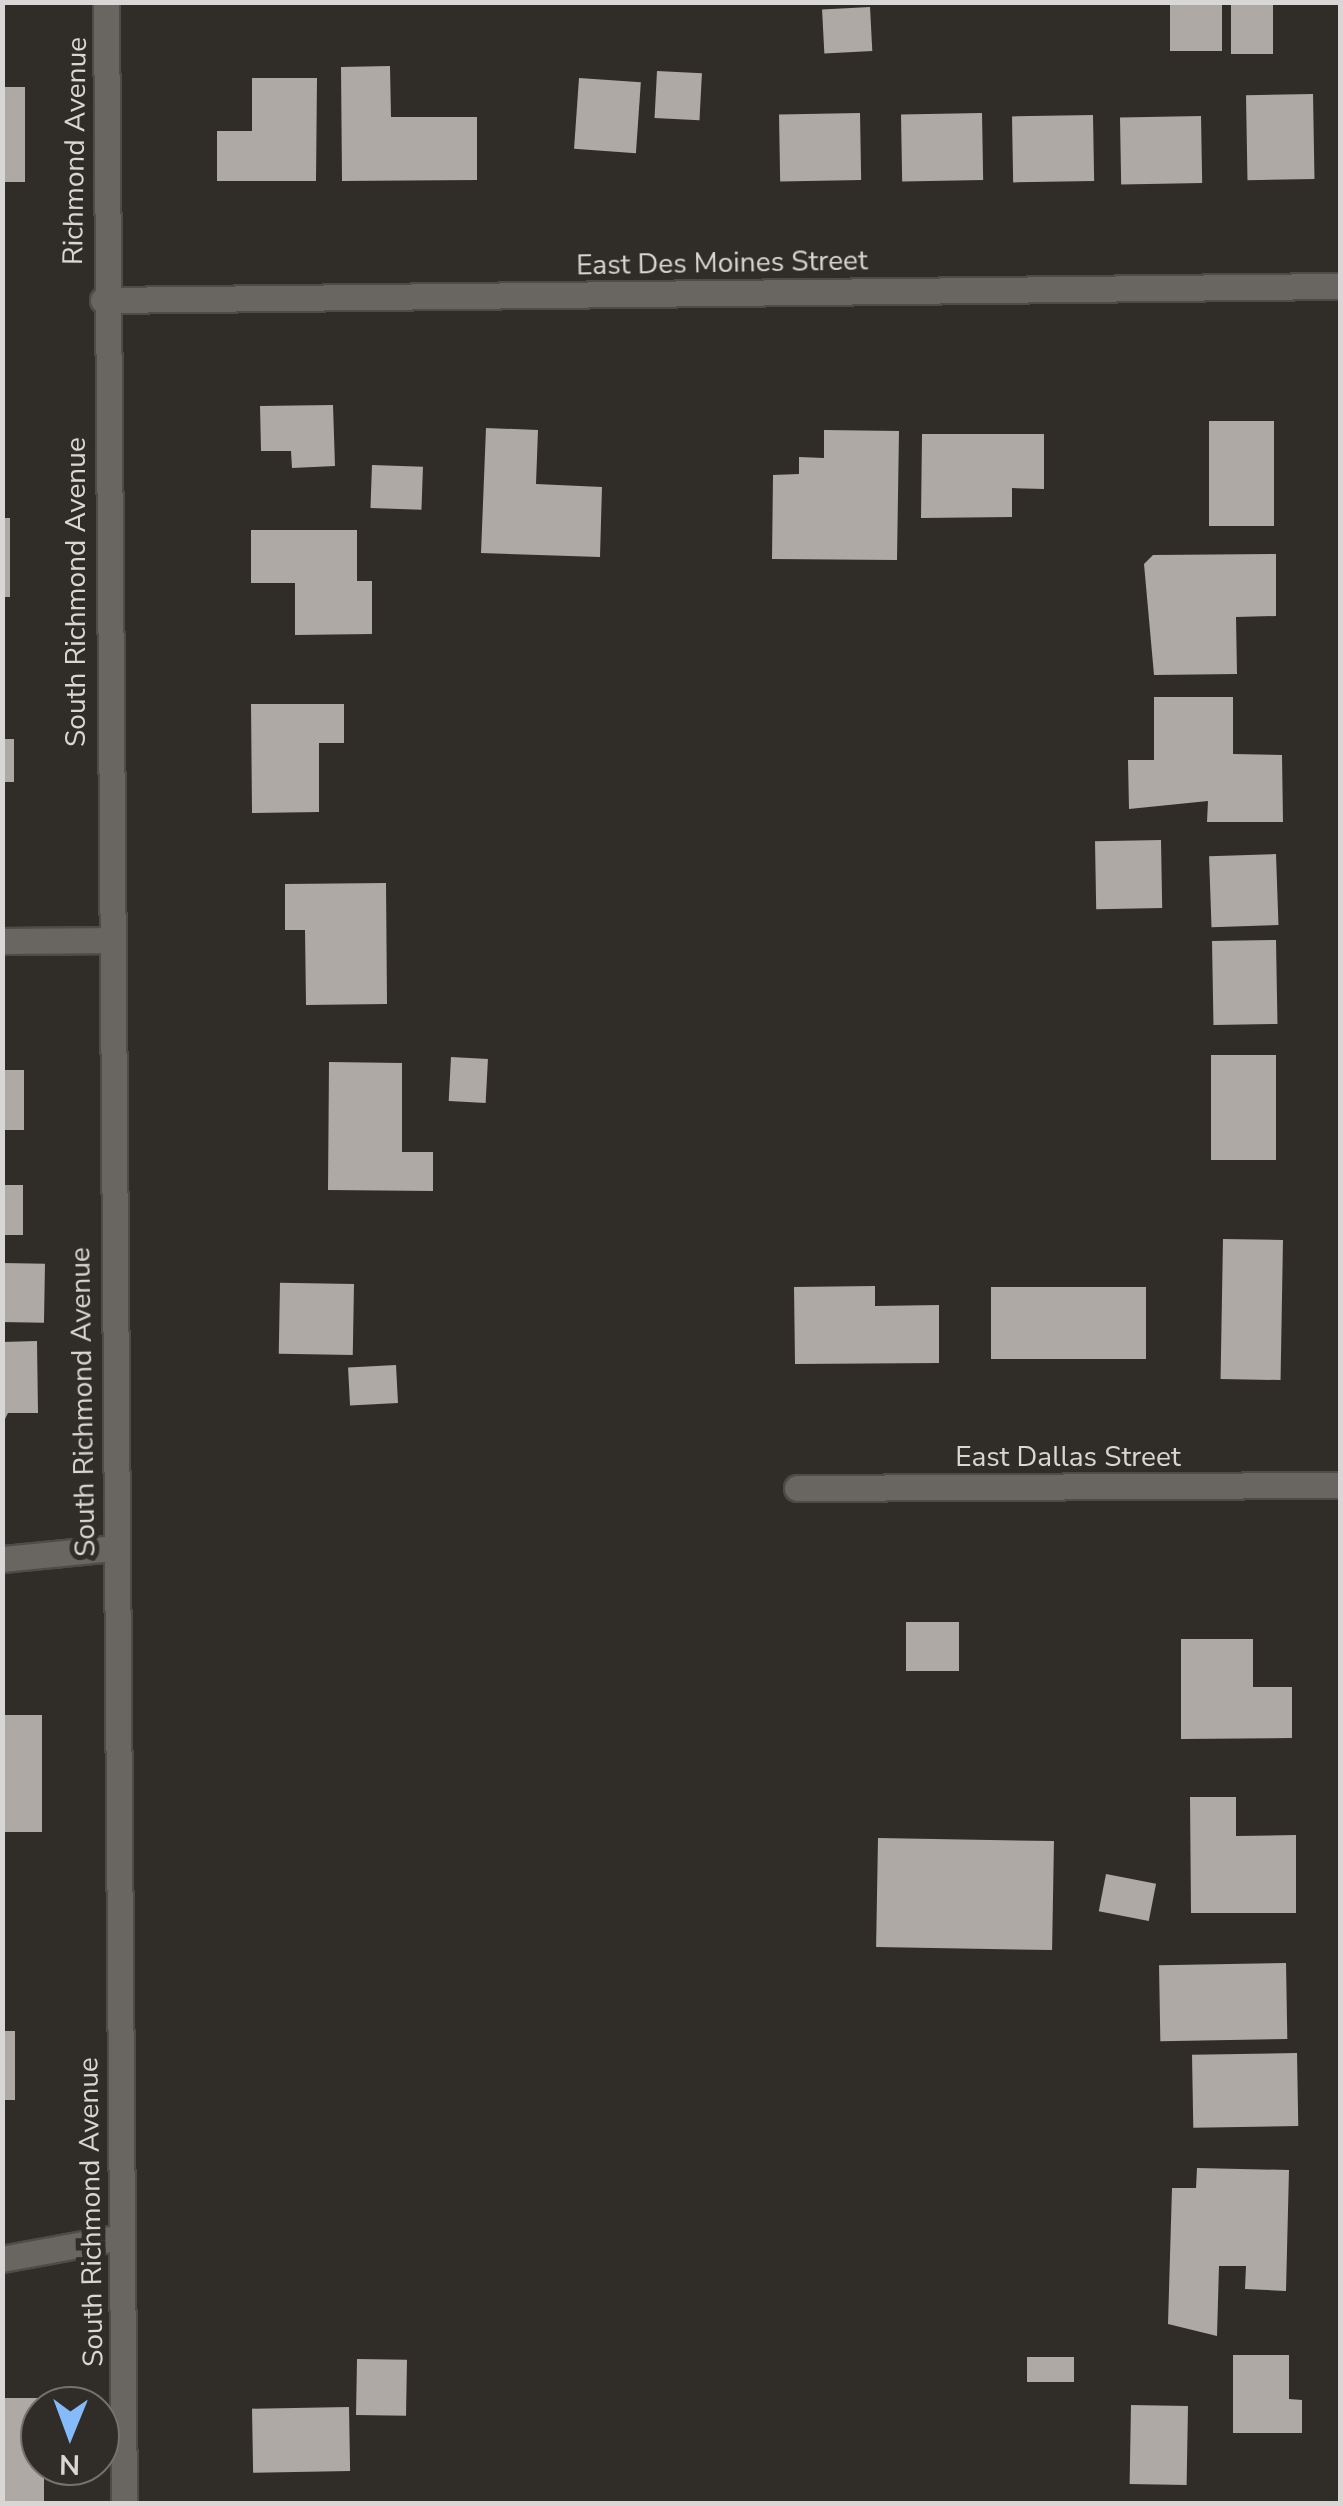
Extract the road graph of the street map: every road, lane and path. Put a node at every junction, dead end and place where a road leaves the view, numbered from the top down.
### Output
1 (106, 2) edge
2 (1340, 286) edge
3 (104, 300) junction
4 (109, 940) junction
5 (2, 941) edge
6 (1340, 1485) edge
7 (797, 1488) dead end
8 (115, 1548) junction
9 (2, 1558) edge
10 (121, 2238) junction
11 (2, 2258) edge
12 (124, 2504) edge

1 - 3 street, Richmond Avenue
2 - 3 street, East Des Moines Street
3 - 4 street, South Richmond Avenue
4 - 5 street
4 - 8 street, South Richmond Avenue
6 - 7 street, East Dallas Street
8 - 9 street
8 - 10 street, South Richmond Avenue
10 - 11 street
10 - 12 street, South Richmond Avenue

